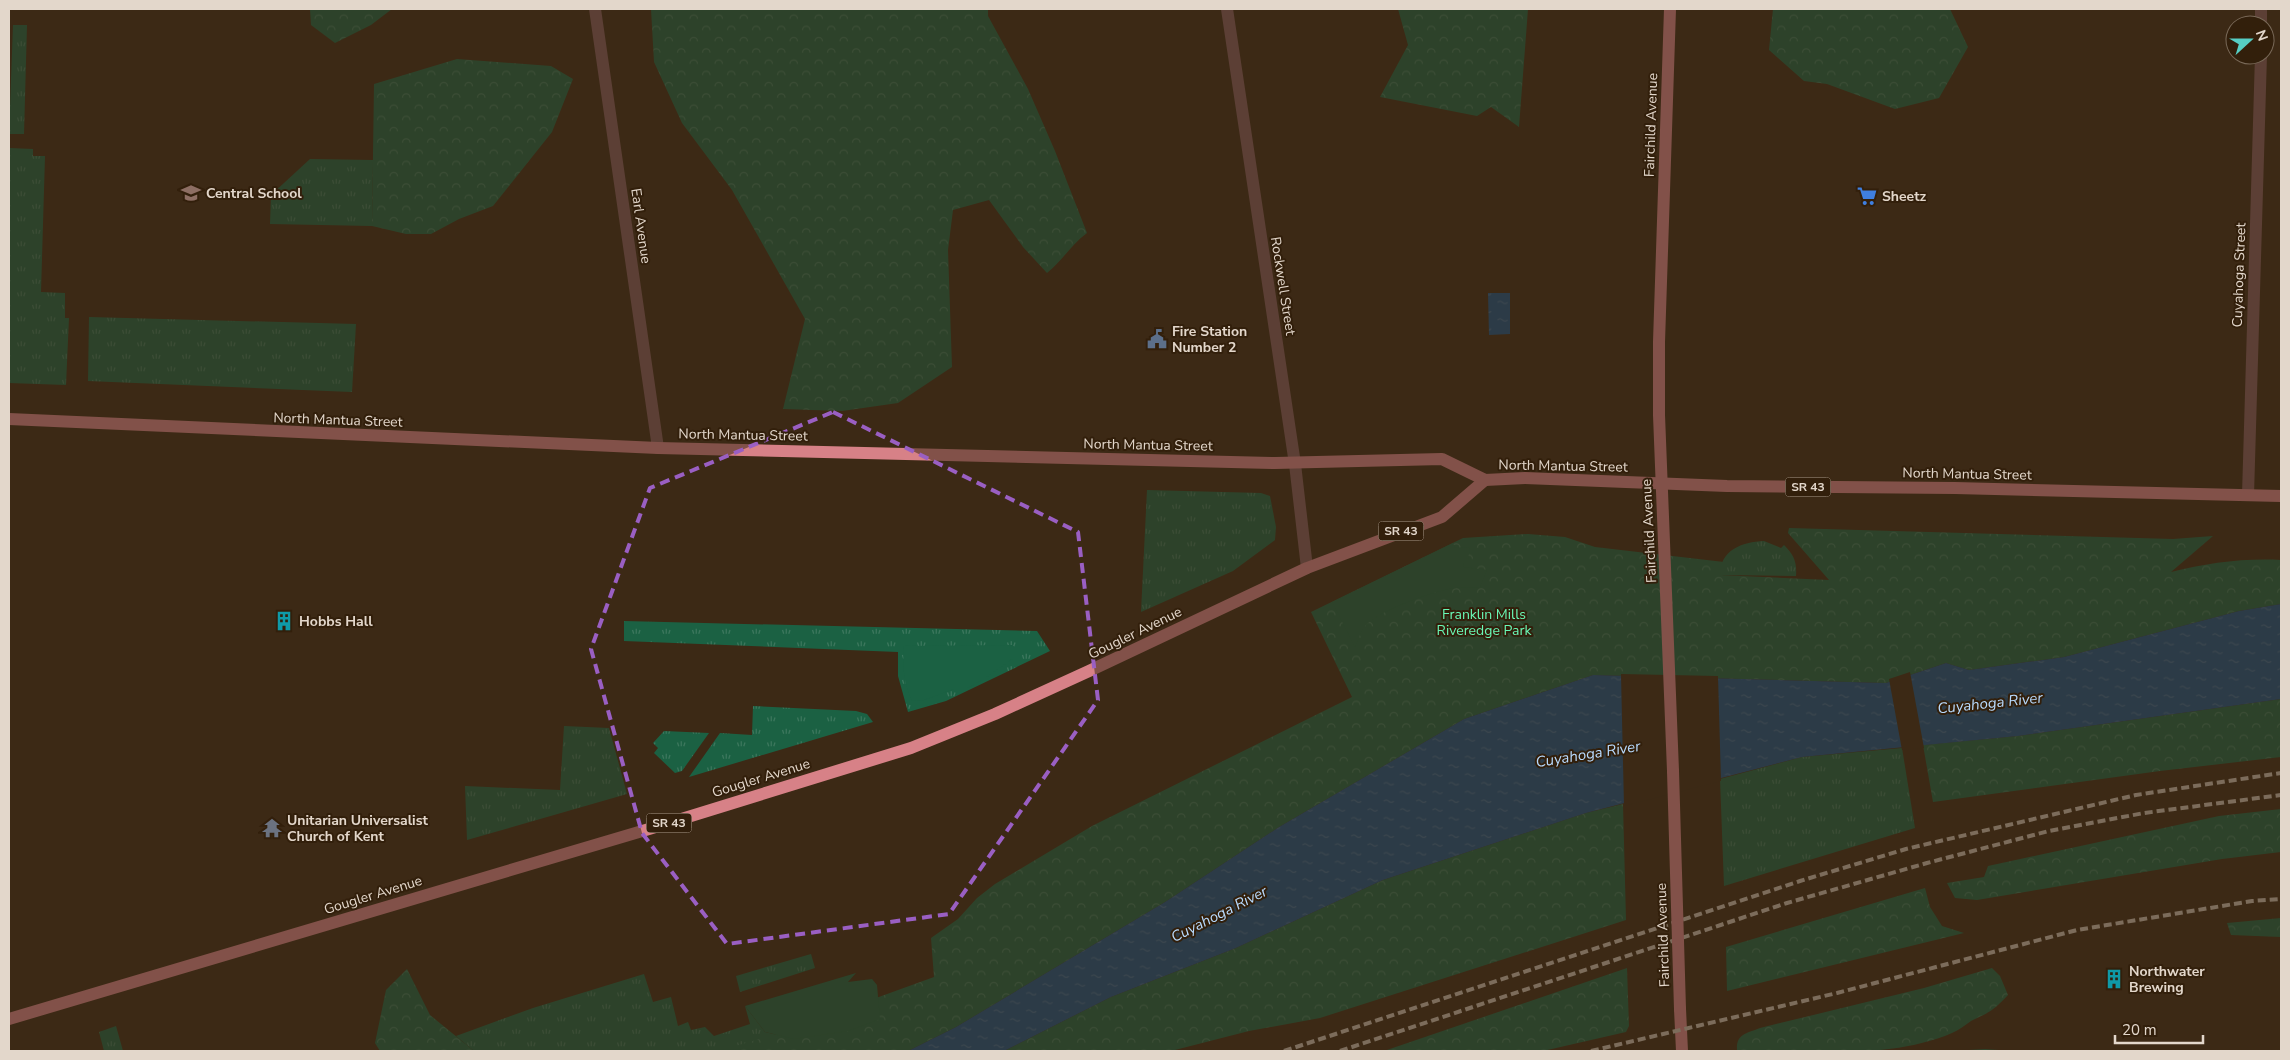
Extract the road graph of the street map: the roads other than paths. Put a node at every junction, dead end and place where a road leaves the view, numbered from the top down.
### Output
1 (594, 9) edge
2 (1227, 9) edge
3 (1670, 9) edge
4 (2260, 65) edge
5 (9, 419) edge
6 (658, 448) junction
7 (1295, 464) junction
8 (1486, 480) junction
9 (1661, 484) junction
10 (2248, 495) junction
11 (2281, 496) edge
12 (1307, 568) junction
13 (9, 1019) edge
14 (1680, 1030) junction
15 (1675, 1051) edge
16 (1682, 1051) edge

1 - 6 street, Earl Avenue
2 - 7 street, Rockwell Street
3 - 9 main road, Fairchild Avenue
4 - 10 street, Cuyahoga Street
5 - 6 main road, North Mantua Street / SR 43
6 - 7 main road, North Mantua Street / SR 43
7 - 8 main road, North Mantua Street / SR 43
7 - 12 street, Rockwell Street
8 - 9 main road, North Mantua Street / SR 43
8 - 12 main road, Gougler Avenue / SR 43
9 - 10 main road, North Mantua Street / SR 43
9 - 14 main road, Fairchild Avenue, bridge
10 - 11 main road, North Mantua Street / SR 43
12 - 13 main road, Gougler Avenue / SR 43
14 - 15 main road
14 - 16 main road, Fairchild Avenue

